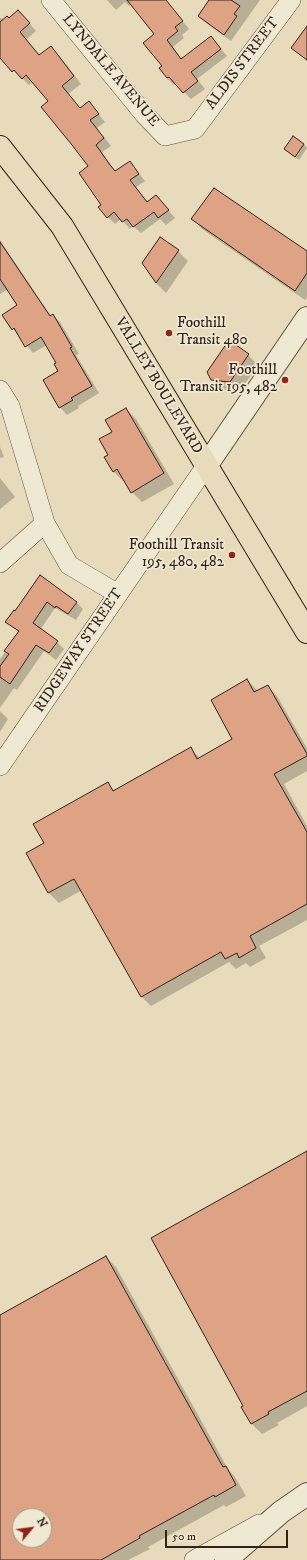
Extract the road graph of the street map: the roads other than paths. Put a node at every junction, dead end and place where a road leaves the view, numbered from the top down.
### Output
1 (50, 0) edge
2 (291, 0) edge
3 (195, 129) joint
4 (0, 147) edge
5 (307, 318) edge
6 (0, 390) edge
7 (206, 466) junction
8 (44, 523) junction
9 (0, 564) edge
10 (118, 594) junction
11 (307, 632) edge
12 (0, 766) edge
13 (307, 1494) edge
14 (281, 1512) junction
15 (194, 1560) edge
16 (226, 1560) edge

1 - 3 street, LYNDALE AVENUE
2 - 3 street, ALDIS STREET
4 - 7 main road, VALLEY BOULEVARD
5 - 7 street, RIDGEWAY STREET
6 - 8 street
7 - 10 street, RIDGEWAY STREET
7 - 11 main road, VALLEY BOULEVARD
8 - 9 street
8 - 10 street
10 - 12 street, RIDGEWAY STREET
13 - 14 street
14 - 15 street
14 - 16 street

